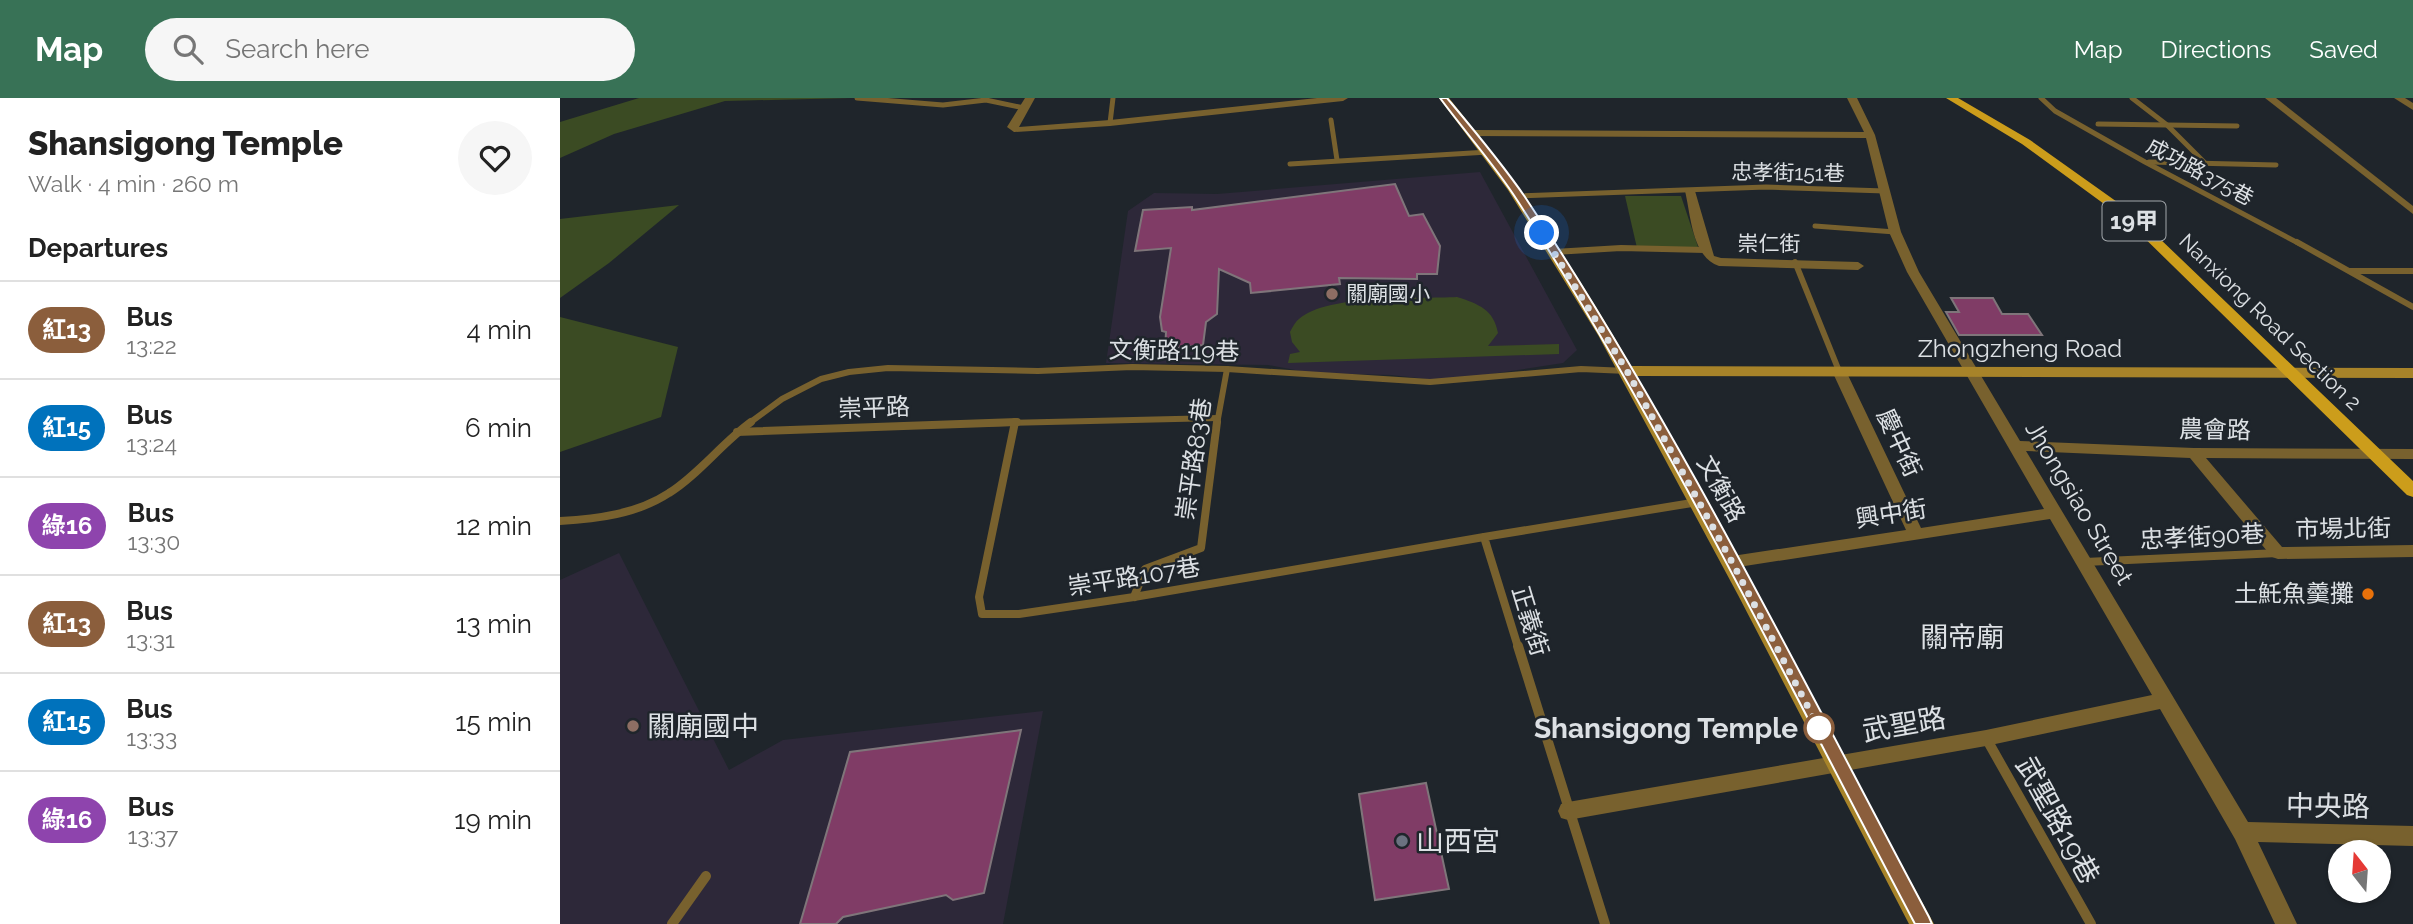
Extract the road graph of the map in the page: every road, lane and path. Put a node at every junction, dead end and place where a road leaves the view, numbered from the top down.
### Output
1 (857, 98) edge
2 (1113, 98) edge
3 (1343, 98) edge
4 (1444, 98) edge
5 (1852, 98) edge
6 (1951, 98) edge
7 (2040, 98) edge
8 (2132, 98) edge
9 (2270, 98) edge
10 (2399, 98) edge
11 (1315, 100) edge
12 (1027, 103) edge
13 (2413, 107) edge
14 (1331, 120) dead end
15 (1110, 123) junction
16 (2098, 124) dead end
17 (2167, 125) junction
18 (2237, 126) dead end
19 (1474, 133) junction
20 (1870, 135) junction
21 (1488, 152) junction
22 (1337, 160) junction
23 (2145, 162) junction
24 (2205, 163) junction
25 (1290, 164) dead end
26 (2276, 166) dead end
27 (1690, 191) junction
28 (1885, 191) junction
29 (1519, 196) junction
30 (2413, 211) edge
31 (1815, 226) dead end
32 (1895, 232) junction
33 (1705, 250) junction
34 (1553, 252) junction
35 (1795, 262) junction
36 (1858, 266) dead end
37 (2347, 271) junction
38 (2413, 271) edge
39 (2413, 307) edge
40 (1227, 369) junction
41 (1627, 371) junction
42 (1839, 371) junction
43 (1972, 371) junction
44 (2293, 373) junction
45 (2413, 373) edge
46 (1218, 418) junction
47 (1015, 422) junction
48 (737, 432) junction
49 (2017, 446) junction
50 (2194, 453) junction
51 (2376, 454) junction
52 (2413, 454) edge
53 (2413, 491) edge
54 (1699, 502) junction
55 (2056, 513) junction
56 (560, 521) edge
57 (1917, 535) junction
58 (1484, 537) junction
59 (2413, 551) edge
60 (2278, 553) junction
61 (1732, 562) junction
62 (2085, 562) junction
63 (1134, 597) junction
64 (2166, 700) junction
65 (1986, 738) junction
66 (1839, 764) junction
67 (1568, 811) junction
68 (2242, 832) junction
69 (2413, 836) edge
70 (706, 876) dead end
71 (672, 924) edge
72 (1605, 924) edge
73 (1922, 924) edge
74 (2091, 924) edge
75 (2286, 924) edge

1 - 12 lane
2 - 15 lane
3 - 11 street
4 - 19 street, 文衡路
5 - 20 street, Jhongsiao Street
6 - 44 main road, Nanxiong Road Section 2 / 19甲
7 - 23 lane, 成功路375巷
8 - 17 lane
9 - 30 street
10 - 13 street
11 - 15 street
12 - 15 street
14 - 22 lane
16 - 17 lane
17 - 18 lane
17 - 24 lane
19 - 20 street
19 - 21 street, 文衡路
20 - 28 street, Jhongsiao Street
21 - 22 lane
21 - 29 street, 文衡路
22 - 25 lane
23 - 24 lane
23 - 37 lane, 成功路375巷
24 - 26 lane
27 - 28 lane, 忠孝街151巷
27 - 29 lane, 忠孝街151巷
27 - 33 street, 崇仁街
28 - 32 street, Jhongsiao Street
29 - 34 street, 文衡路
31 - 32 lane
32 - 43 street, Jhongsiao Street
33 - 34 lane
33 - 35 street, 崇仁街
34 - 41 street, 文衡路
35 - 36 street, 崇仁街
35 - 42 lane
37 - 38 lane
37 - 39 lane, 成功路375巷
40 - 41 lane, 文衡路119巷
40 - 46 lane, 崇平路83巷
40 - 48 lane, 文衡路119巷
41 - 42 street, Zhongzheng Road
41 - 54 street, 文衡路
42 - 43 street, Zhongzheng Road
42 - 57 street, 慶中街
43 - 44 street, Zhongzheng Road
43 - 49 street, Jhongsiao Street
44 - 45 street, Zhongzheng Road
44 - 51 main road, Nanxiong Road Section 2 / 19甲
46 - 47 lane, 崇平路
46 - 63 lane, 崇平路83巷
47 - 48 lane, 崇平路
47 - 63 lane, 崇平路107巷
48 - 56 lane
49 - 50 street, 農會路
49 - 55 street, Jhongsiao Street
50 - 51 street, 農會路
50 - 60 street, 市場北街
51 - 52 street, 農會路
51 - 53 main road, Nanxiong Road Section 2 / 19甲
54 - 58 lane
54 - 61 street, 文衡路
55 - 57 street, 興中街
55 - 62 street, Jhongsiao Street
57 - 61 street, 興中街
58 - 63 lane, 崇平路107巷
58 - 67 lane, 正義街
59 - 60 street, 市場北街
60 - 62 lane, 忠孝街90巷
61 - 66 street, 文衡路
62 - 64 street, Jhongsiao Street
64 - 65 street, 武聖路
64 - 68 street, Jhongsiao Street
65 - 66 street, 武聖路
65 - 74 lane, 武聖路19巷
66 - 67 street, 武聖路
66 - 73 street, 文衡路
67 - 72 lane, 正義街
68 - 69 street, 中央路
68 - 75 street, Jhongsiao Street
70 - 71 lane

